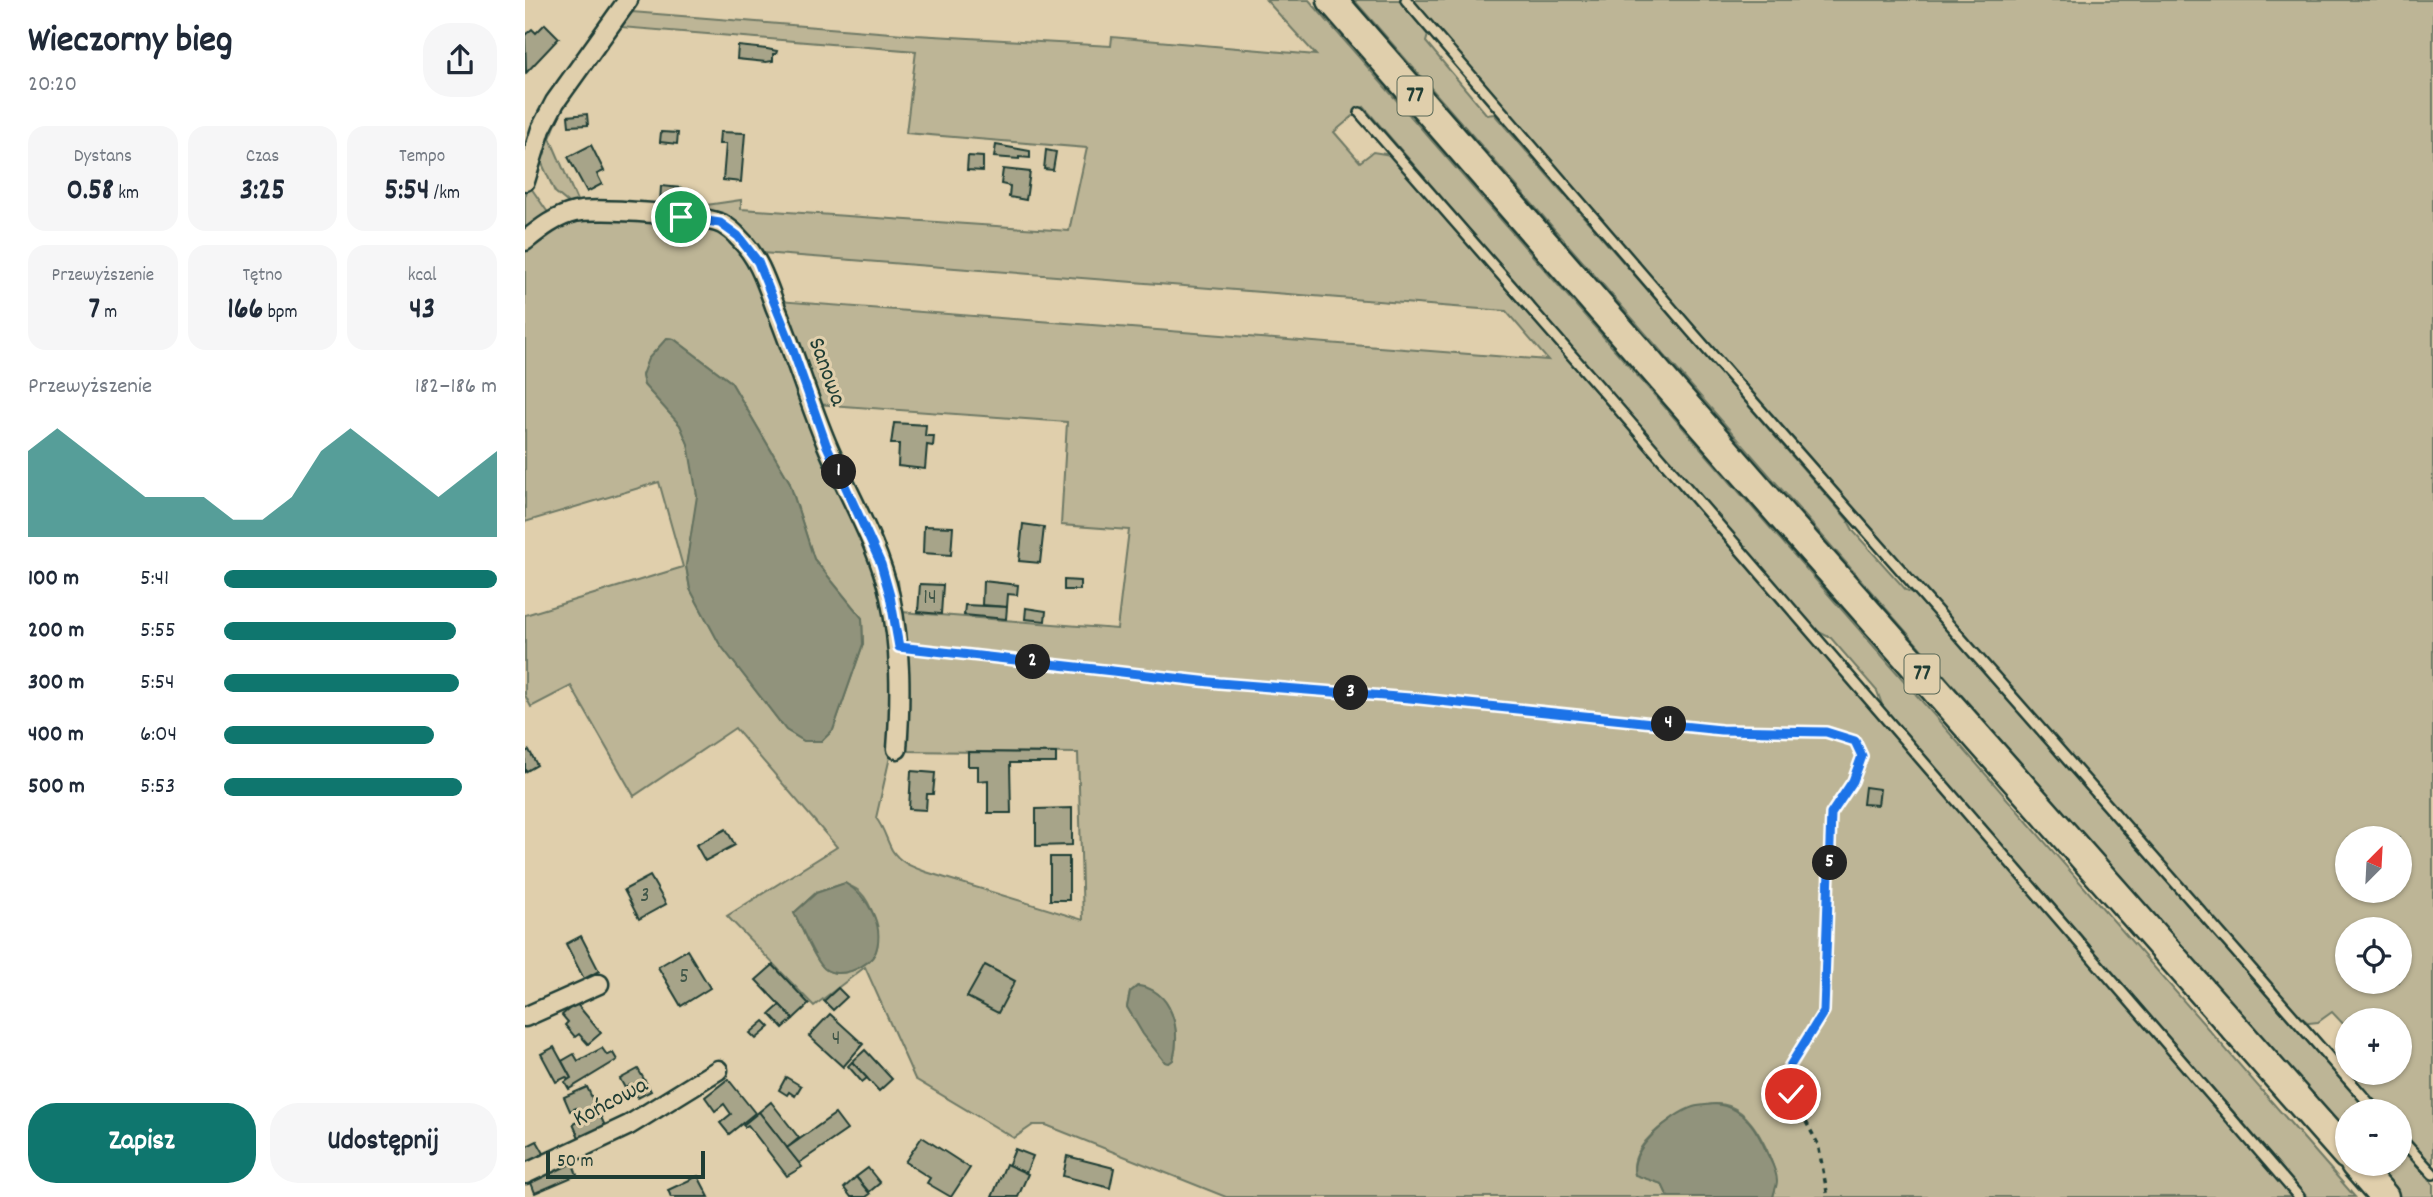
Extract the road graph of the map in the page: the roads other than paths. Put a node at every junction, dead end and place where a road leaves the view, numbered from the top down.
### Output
1 (628, 0) edge
2 (1332, 0) edge
3 (1406, 0) edge
4 (1360, 113) dead end
5 (525, 181) edge
6 (525, 241) edge
7 (897, 749) dead end
8 (599, 984) dead end
9 (525, 1017) edge
10 (718, 1070) dead end
11 (2365, 1099) edge
12 (2335, 1141) edge
13 (2412, 1151) edge
14 (525, 1174) edge
15 (2433, 1174) edge
16 (2365, 1176) edge
17 (2299, 1197) edge
18 (2384, 1197) edge

1 - 5 street
2 - 12 main road, 77
3 - 11 lane
4 - 17 lane
6 - 7 street, Sanowa
8 - 9 street
10 - 14 street, Końcowa
13 - 15 lane
16 - 18 main road

